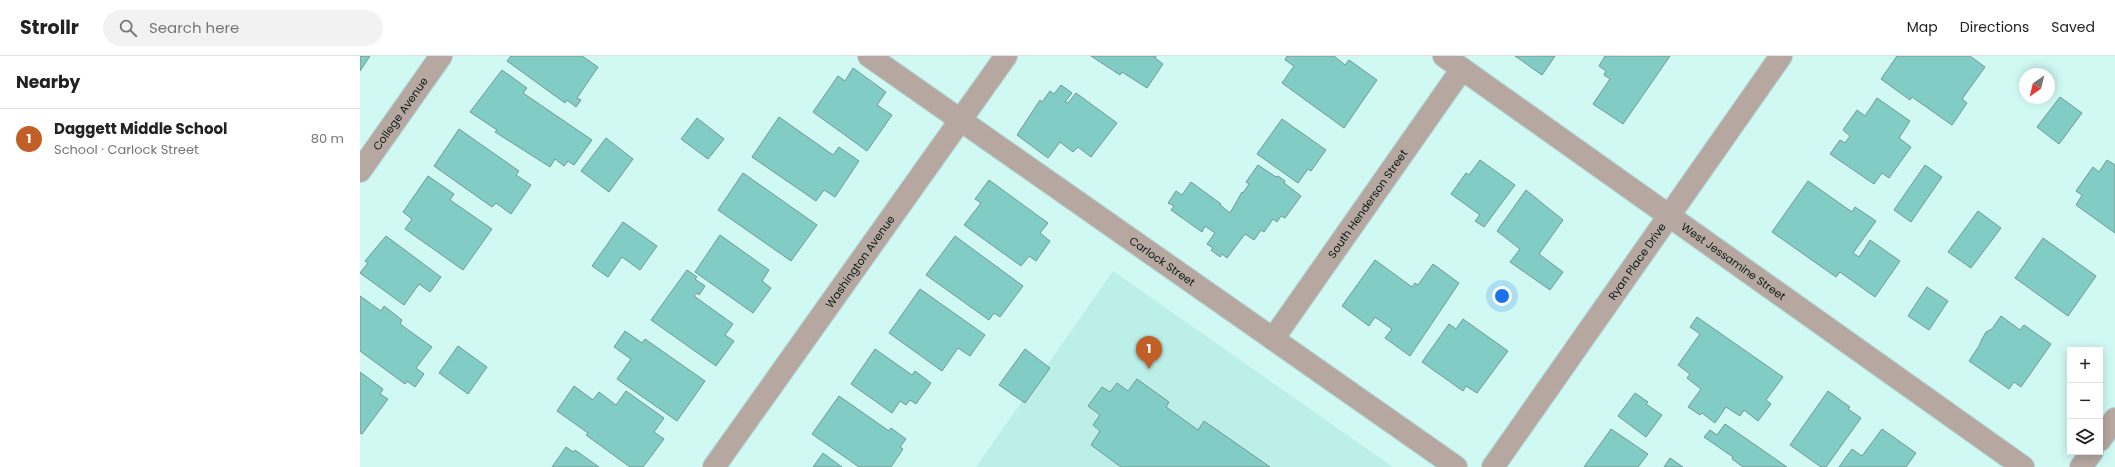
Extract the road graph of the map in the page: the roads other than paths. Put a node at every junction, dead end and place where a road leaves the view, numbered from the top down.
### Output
1 (441, 56) edge
2 (869, 56) edge
3 (1006, 56) edge
4 (1444, 56) edge
5 (1781, 56) edge
6 (1462, 69) junction
7 (961, 120) junction
8 (360, 171) edge
9 (1669, 215) junction
10 (1273, 339) junction
11 (2115, 419) edge
12 (2103, 436) edge
13 (2090, 455) edge
14 (714, 467) edge
15 (1456, 467) edge
16 (1493, 467) edge
17 (2023, 467) edge
18 (2081, 467) edge

1 - 8 street, College Avenue
2 - 7 street, Carlock Street
3 - 7 street, Washington Avenue
4 - 6 street, West Jessamine Street
5 - 9 street, Ryan Place Drive
6 - 9 street, West Jessamine Street
6 - 10 street, South Henderson Street
7 - 10 street, Carlock Street
7 - 14 street, Washington Avenue
9 - 16 street, Ryan Place Drive
9 - 17 street, West Jessamine Street
10 - 15 street, Carlock Street
11 - 12 street
13 - 18 street

